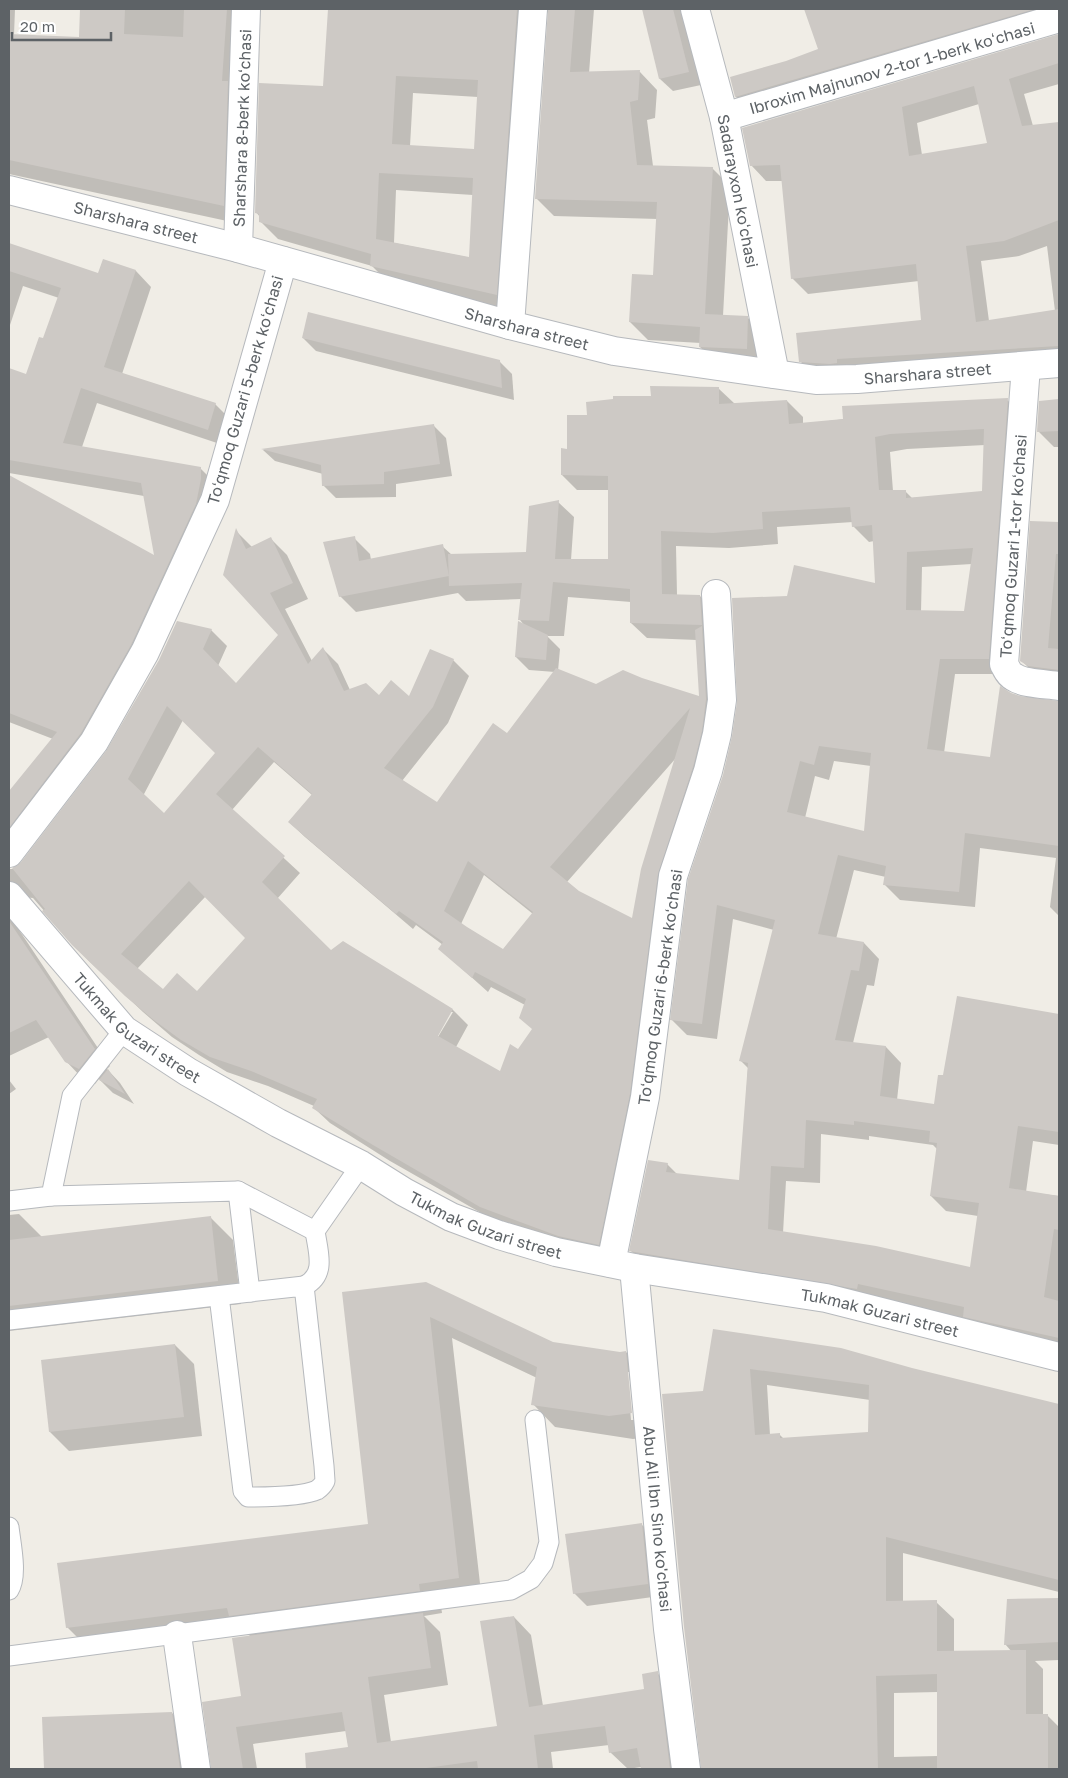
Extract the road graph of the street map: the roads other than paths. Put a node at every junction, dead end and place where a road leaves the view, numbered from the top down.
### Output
1 (246, 9) edge
2 (533, 9) edge
3 (695, 9) edge
4 (1059, 18) edge
5 (724, 117) junction
6 (9, 190) edge
7 (238, 248) junction
8 (283, 261) junction
9 (510, 325) junction
10 (1059, 363) edge
11 (1026, 366) junction
12 (775, 374) junction
13 (716, 594) dead end
14 (1059, 686) edge
15 (9, 853) edge
16 (9, 896) edge
17 (124, 1030) junction
18 (361, 1165) junction
19 (238, 1191) junction
20 (51, 1196) junction
21 (9, 1201) edge
22 (315, 1231) junction
23 (623, 1265) junction
24 (304, 1286) junction
25 (250, 1292) junction
26 (219, 1296) junction
27 (9, 1320) edge
28 (1059, 1357) edge
29 (535, 1420) dead end
30 (9, 1527) edge
31 (9, 1590) edge
32 (177, 1635) junction
33 (9, 1656) edge
34 (196, 1769) edge
35 (686, 1769) edge

1 - 7 street, Sharshara 8-berk koʻchasi
2 - 9 street
3 - 5 street, Sadarayxon koʻchasi
4 - 5 street, Ibroxim Majnunov 2-tor 1-berk koʻchasi
5 - 12 street, Sadarayxon koʻchasi
6 - 7 street, Sharshara street
7 - 8 street, Sharshara street
8 - 9 street, Sharshara street
8 - 15 street, Toʻqmoq Guzari 5-berk koʻchasi
9 - 12 street, Sharshara street
10 - 11 street, Sharshara street
11 - 12 street, Sharshara street
11 - 14 street, Toʻqmoq Guzari 1-tor koʻchasi
13 - 23 street, Toʻqmoq Guzari 6-berk koʻchasi
16 - 17 street, Tukmak Guzari street
17 - 18 street, Tukmak Guzari street
17 - 20 lane
18 - 22 lane
18 - 23 street, Tukmak Guzari street
19 - 20 lane
19 - 22 lane
19 - 25 lane
20 - 21 lane
22 - 24 lane
23 - 28 street, Tukmak Guzari street
23 - 35 street, Abu Ali Ibn Sino ko'chasi
24 - 25 lane
24 - 26 lane
25 - 26 lane
26 - 27 lane
29 - 32 lane
30 - 31 lane
32 - 33 lane
32 - 34 street

